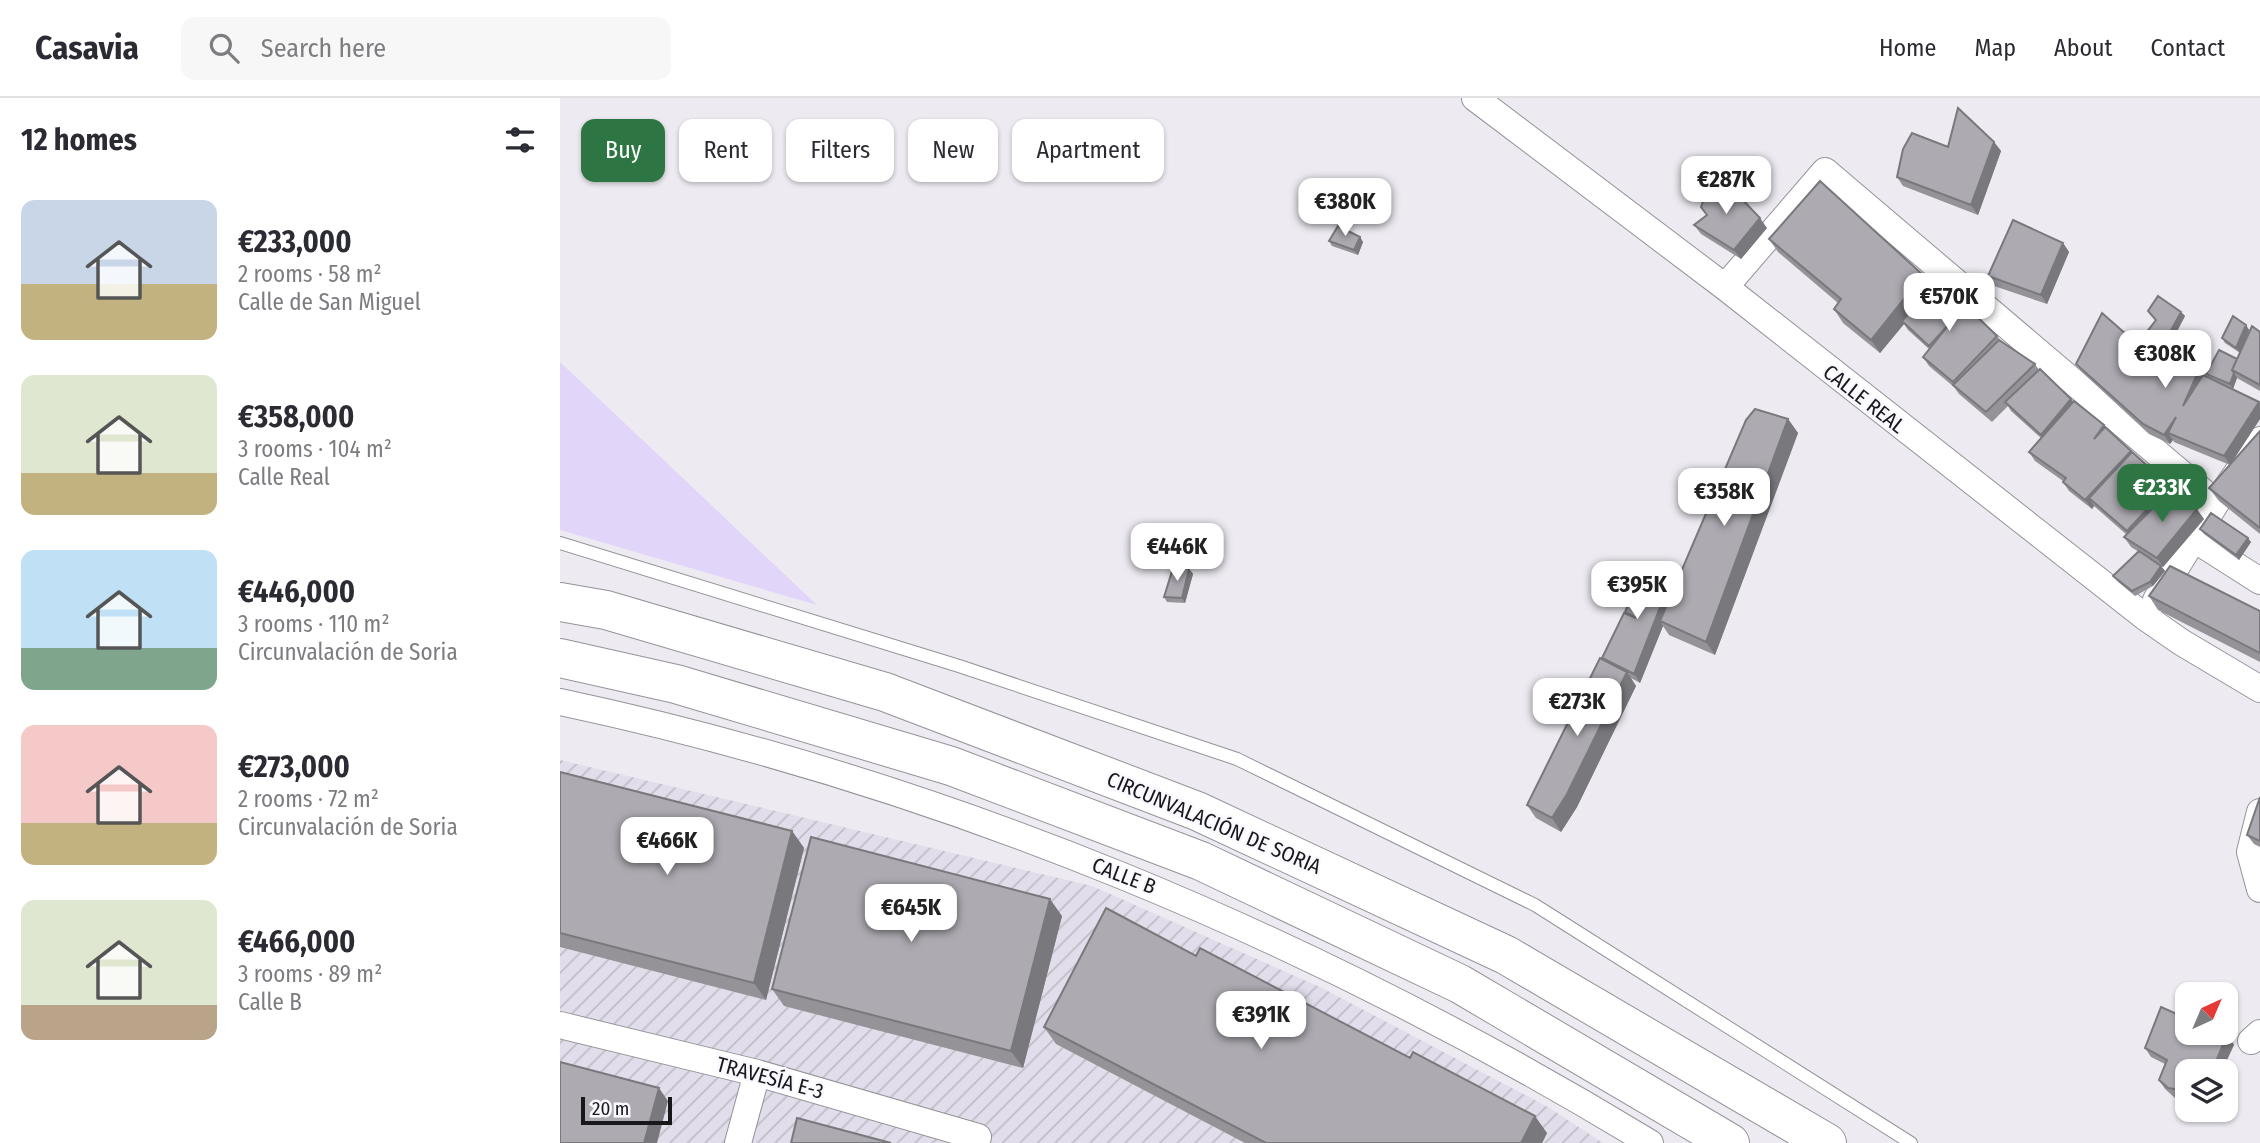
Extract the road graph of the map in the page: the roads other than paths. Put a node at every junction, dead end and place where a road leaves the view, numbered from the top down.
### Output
1 (1475, 98) edge
2 (1725, 286) junction
3 (2260, 440) edge
4 (2216, 503) junction
5 (2194, 539) junction
6 (560, 543) edge
7 (2260, 581) edge
8 (560, 602) edge
9 (2145, 617) junction
10 (560, 658) edge
11 (2260, 689) edge
12 (560, 702) edge
13 (2260, 812) edge
14 (2260, 889) edge
15 (560, 1025) edge
16 (757, 1073) junction
17 (1606, 1116) junction
18 (978, 1137) dead end
19 (738, 1143) edge
20 (1630, 1143) edge
21 (1650, 1143) edge
22 (1730, 1143) edge
23 (1827, 1143) edge
24 (1911, 1143) edge

1 - 2 street, CALLE REAL
2 - 4 street
2 - 9 street, CALLE REAL
3 - 4 street
4 - 5 street
5 - 7 street
5 - 9 street
6 - 24 lane
8 - 23 highway, CIRCUNVALACIÓN DE SORIA
9 - 11 street, CALLE REAL
10 - 22 highway, CIRCUNVALACIÓN DE SORIA
12 - 17 street, CALLE B
13 - 14 street
15 - 16 street, TRAVESÍA E-3
16 - 18 street, TRAVESÍA E-3
16 - 19 street
17 - 20 street
17 - 21 street, CALLE B

